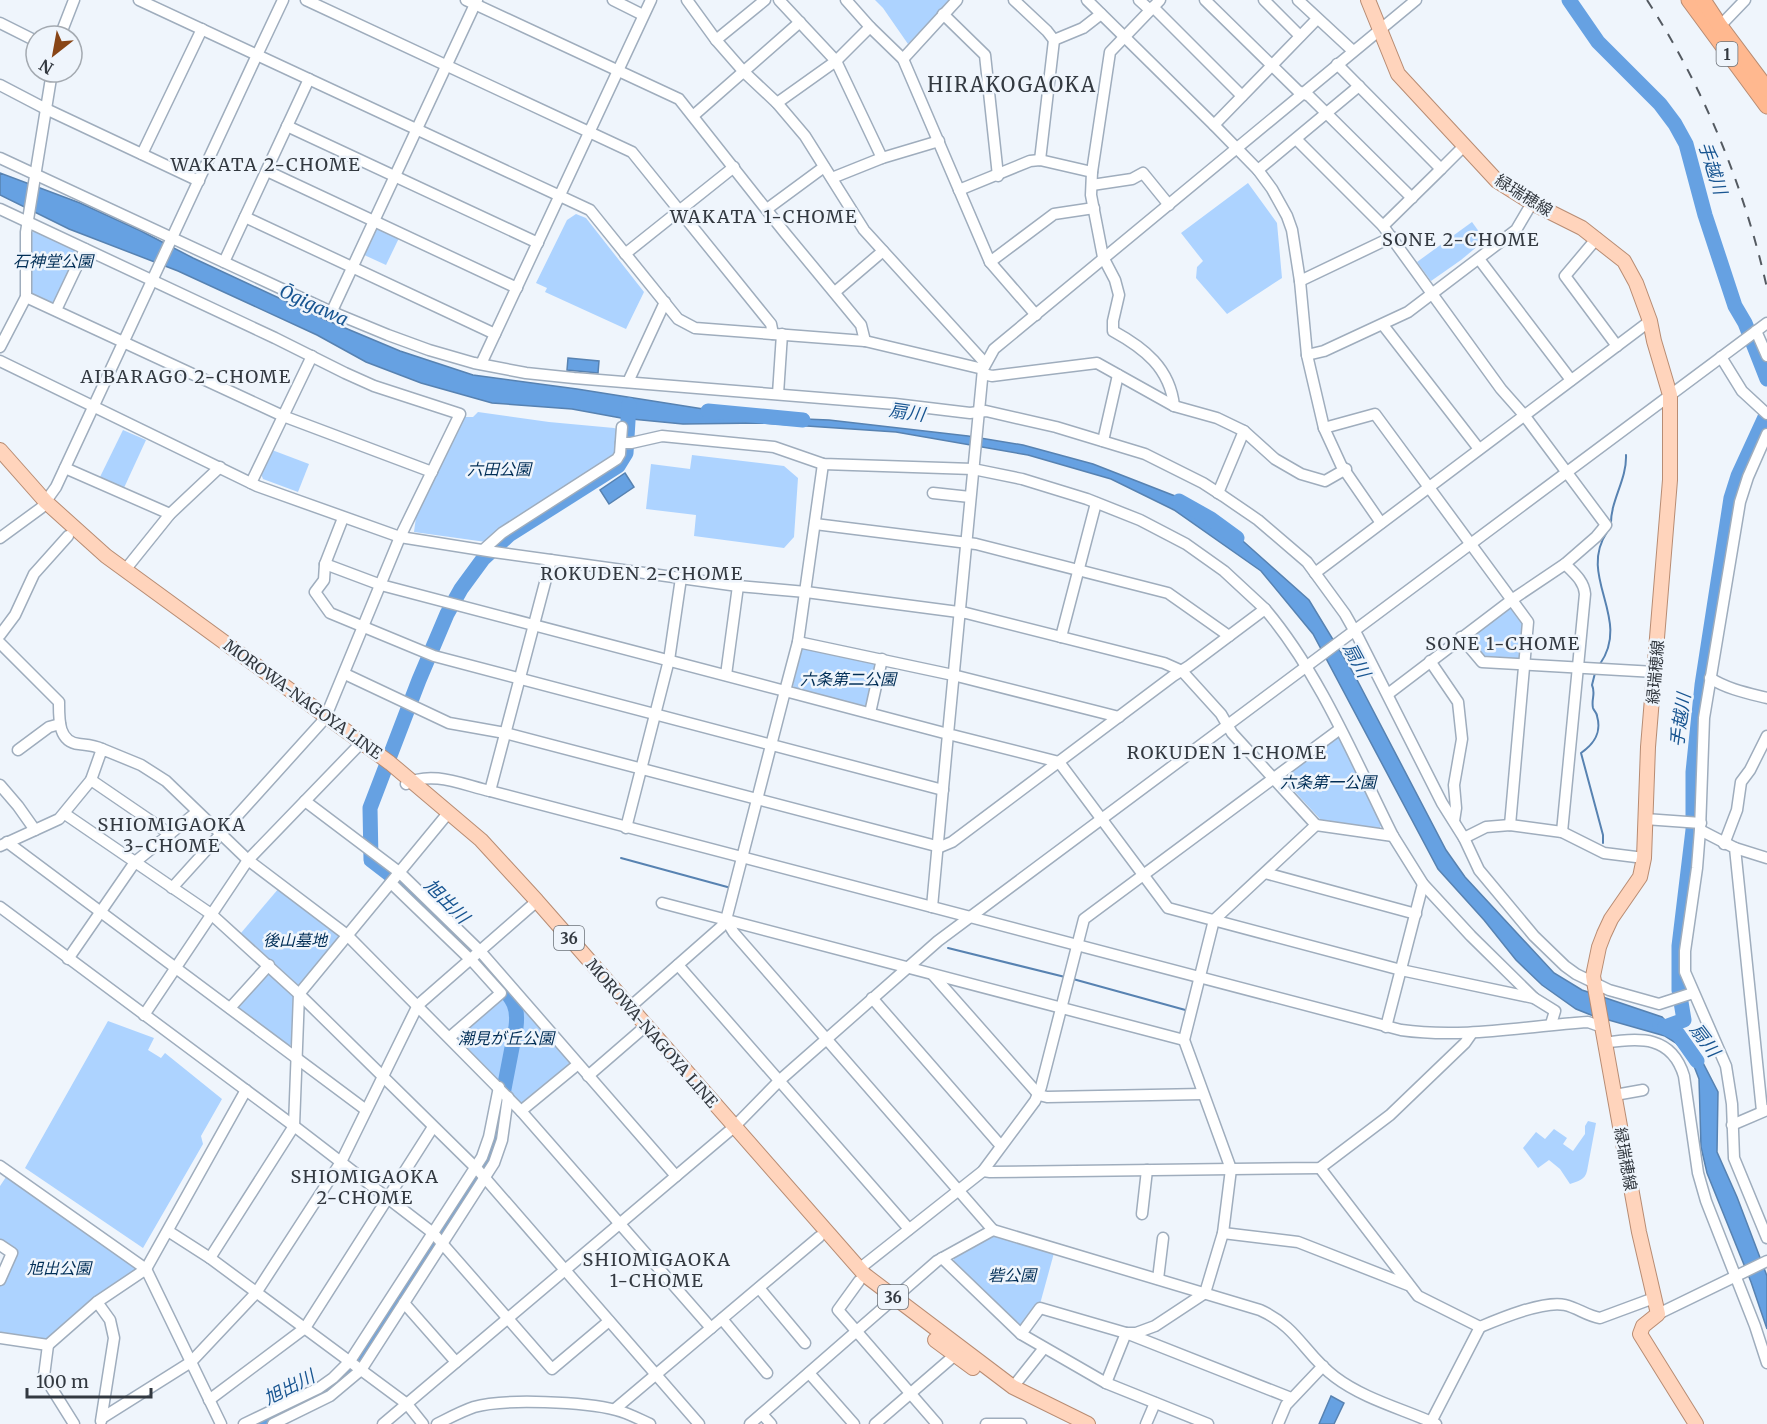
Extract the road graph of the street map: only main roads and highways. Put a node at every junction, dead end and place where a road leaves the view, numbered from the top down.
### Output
1 (1368, 0) edge
2 (1689, 0) edge
3 (1703, 0) edge
4 (1767, 89) edge
5 (1767, 106) edge
6 (0, 450) edge
7 (0, 463) edge
8 (44, 505) junction
9 (324, 720) junction
10 (534, 904) junction
11 (730, 1130) junction
12 (859, 1275) junction
13 (891, 1301) junction
14 (1067, 1424) edge
15 (1088, 1424) edge
16 (1696, 1424) edge

1 - 16 main road, 緑瑞穂線
2 - 5 highway, 1
3 - 4 highway, 1
6 - 8 main road, MOROWA-NAGOYA LINE / 36
7 - 8 main road, MOROWA-NAGOYA LINE / 36
8 - 9 main road, MOROWA-NAGOYA LINE / 36
8 - 9 main road, MOROWA-NAGOYA LINE / 36
9 - 10 main road, MOROWA-NAGOYA LINE / 36
10 - 11 main road, MOROWA-NAGOYA LINE / 36
10 - 11 main road, MOROWA-NAGOYA LINE / 36
11 - 12 main road, MOROWA-NAGOYA LINE / 36
11 - 12 main road, MOROWA-NAGOYA LINE / 36
12 - 13 main road, MOROWA-NAGOYA LINE / 36
13 - 14 main road, MOROWA-NAGOYA LINE / 36
13 - 15 main road, MOROWA-NAGOYA LINE / 36

